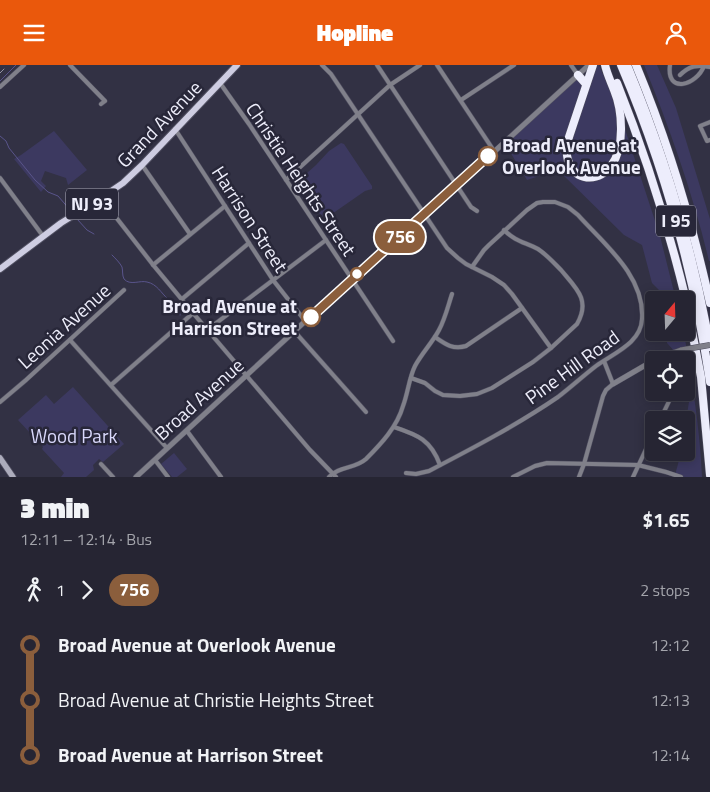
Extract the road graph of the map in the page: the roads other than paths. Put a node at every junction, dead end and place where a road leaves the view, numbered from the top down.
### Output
1 (24, 65) edge
2 (70, 65) edge
3 (238, 65) edge
4 (322, 65) edge
5 (378, 65) edge
6 (420, 65) edge
7 (437, 65) edge
8 (514, 65) edge
9 (571, 65) edge
10 (589, 65) edge
11 (593, 65) edge
12 (607, 65) edge
13 (621, 65) edge
14 (627, 65) edge
15 (636, 65) edge
16 (670, 65) edge
17 (704, 66) junction
18 (710, 67) edge
19 (578, 75) junction
20 (680, 75) dead end
21 (220, 83) junction
22 (586, 84) junction
23 (390, 85) junction
24 (0, 87) edge
25 (461, 101) junction
26 (101, 104) dead end
27 (358, 115) junction
28 (710, 121) edge
29 (175, 129) junction
30 (710, 139) edge
31 (494, 151) junction
32 (142, 165) junction
33 (0, 179) edge
34 (286, 180) junction
35 (457, 185) junction
36 (101, 198) junction
37 (225, 206) junction
38 (477, 211) dead end
39 (425, 215) junction
40 (504, 230) junction
41 (190, 235) junction
42 (43, 236) junction
43 (326, 240) junction
44 (249, 243) junction
45 (153, 265) junction
46 (472, 267) junction
47 (0, 269) edge
48 (351, 279) junction
49 (273, 280) junction
50 (124, 290) dead end
51 (683, 291) edge
52 (452, 294) dead end
53 (182, 299) junction
54 (710, 303) edge
55 (522, 308) junction
56 (193, 313) junction
57 (306, 322) junction
58 (207, 330) junction
59 (295, 331) junction
60 (435, 337) junction
61 (70, 340) junction
62 (393, 341) dead end
63 (693, 341) edge
64 (710, 346) edge
65 (551, 348) junction
66 (678, 351) edge
67 (604, 361) junction
68 (645, 365) edge
69 (246, 376) junction
70 (411, 378) junction
71 (710, 382) edge
72 (613, 384) junction
73 (111, 385) junction
74 (0, 402) edge
75 (366, 412) dead end
76 (394, 427) junction
77 (187, 431) junction
78 (167, 448) junction
79 (645, 451) edge
80 (0, 458) edge
81 (155, 460) junction
82 (101, 464) dead end
83 (584, 464) junction
84 (440, 465) junction
85 (638, 465) junction
86 (406, 473) dead end
87 (710, 475) edge
88 (139, 476) edge
89 (332, 476) edge
90 (13, 477) edge
91 (113, 477) edge
92 (168, 477) edge
93 (221, 477) edge
94 (513, 477) edge
95 (579, 477) edge
96 (633, 477) edge
97 (681, 477) edge

1 - 24 street
2 - 26 street
3 - 21 main road, Grand Avenue / NJ 93
4 - 27 street
5 - 23 street
6 - 23 street
7 - 25 street
8 - 25 street
9 - 19 street
10 - 19 street, Broad Avenue
11 - 22 highway
12 - 22 highway
12 - 51 highway, I 95
13 - 71 highway, I 95
14 - 64 highway, I 95
15 - 54 highway, I 95
16 - 17 street
17 - 18 street
17 - 20 street
19 - 22 highway
19 - 31 street, Broad Avenue
21 - 29 main road, Grand Avenue / NJ 93
21 - 34 street, Christie Heights Street
23 - 27 street
23 - 35 street
25 - 31 street
27 - 34 street
27 - 39 street
28 - 30 street
29 - 32 main road, Grand Avenue / NJ 93
29 - 37 street, Harrison Street
31 - 35 street, Broad Avenue
32 - 36 main road, Grand Avenue / NJ 93
32 - 41 street
33 - 42 street
34 - 43 street, Christie Heights Street
35 - 38 street
35 - 39 street, Broad Avenue
36 - 42 main road, Grand Avenue / NJ 93
36 - 45 street
37 - 41 street
37 - 44 street, Harrison Street
39 - 46 street
39 - 48 street, Broad Avenue
40 - 46 street, Pine Hill Road
40 - 65 street
40 - 67 street, Pine Hill Road
41 - 45 street
42 - 47 main road, Grand Avenue / NJ 93
43 - 48 street, Christie Heights Street
43 - 49 street
44 - 49 street, Harrison Street
44 - 53 street
45 - 53 street
46 - 55 street
48 - 57 street, Broad Avenue
48 - 62 street, Christie Heights Street
49 - 57 street, Harrison Street
49 - 58 street
50 - 61 street, Leonia Avenue
52 - 60 street
53 - 56 street
55 - 60 street
55 - 65 street
56 - 58 street
56 - 73 street
57 - 59 street, Broad Avenue
58 - 69 street
59 - 69 street, Broad Avenue
59 - 75 street
60 - 70 street
61 - 73 street
61 - 74 street, Leonia Avenue
63 - 87 highway, I 95
64 - 66 street, bridge
65 - 70 street
67 - 72 street
67 - 84 street, Pine Hill Road
68 - 72 street
69 - 77 street, Broad Avenue
69 - 89 street
70 - 76 street
72 - 83 street
73 - 78 street
76 - 84 street
76 - 89 street
77 - 78 street, Broad Avenue
77 - 93 street
78 - 81 street, Broad Avenue
79 - 85 street
80 - 90 main road
81 - 88 street, Broad Avenue
81 - 92 street
82 - 91 street
83 - 85 street
83 - 94 street
83 - 95 street
84 - 86 street, Pine Hill Road
85 - 96 street
85 - 97 street

